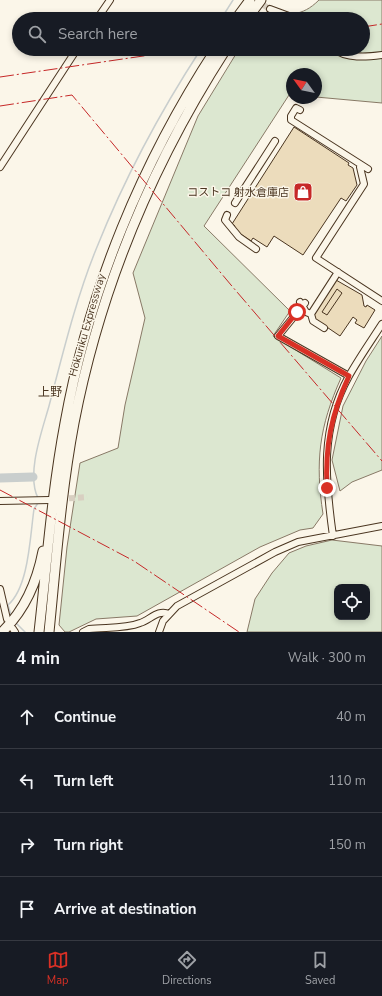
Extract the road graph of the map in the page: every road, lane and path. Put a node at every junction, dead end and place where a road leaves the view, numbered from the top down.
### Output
1 (110, 0) edge
2 (250, 0) edge
3 (261, 0) edge
4 (270, 9) tunnel mouth
5 (102, 12) edge
6 (241, 12) edge
7 (253, 12) edge
8 (278, 12) edge
9 (370, 55) edge
10 (382, 55) edge
11 (72, 56) edge
12 (211, 56) edge
13 (222, 56) edge
14 (300, 110) dead end
15 (275, 141) dead end
16 (361, 165) junction
17 (0, 168) edge
18 (368, 169) dead end
19 (234, 204) dead end
20 (227, 215) dead end
21 (256, 249) dead end
22 (316, 258) junction
23 (312, 264) dead end
24 (338, 272) junction
25 (382, 301) edge
26 (311, 314) junction
27 (382, 324) edge
28 (324, 328) dead end
29 (349, 376) junction
30 (65, 422) junction
31 (50, 500) dead end
32 (0, 501) edge
33 (382, 526) edge
34 (334, 536) junction
35 (54, 585) junction
36 (0, 589) edge
37 (169, 614) junction
38 (7, 619) dead end
39 (2, 632) edge
40 (39, 632) edge
41 (48, 632) edge
42 (52, 632) edge
43 (83, 632) edge
44 (159, 632) edge

1 - 5 street
2 - 6 highway
3 - 7 highway
4 - 8 street
9 - 10 street
11 - 17 street
12 - 30 highway, Hokuriku Expressway
13 - 35 highway, Hokuriku Expressway
14 - 16 street
15 - 19 street
16 - 18 street
16 - 22 street
20 - 21 street
22 - 23 street
22 - 24 street
24 - 25 street
24 - 26 street
26 - 28 street
26 - 29 street
27 - 29 street
29 - 34 street
30 - 39 highway
30 - 40 highway, Hokuriku Expressway
31 - 32 street
33 - 34 street
34 - 37 street
35 - 41 highway, Hokuriku Expressway
35 - 42 highway
36 - 38 street
37 - 43 street
37 - 44 street

